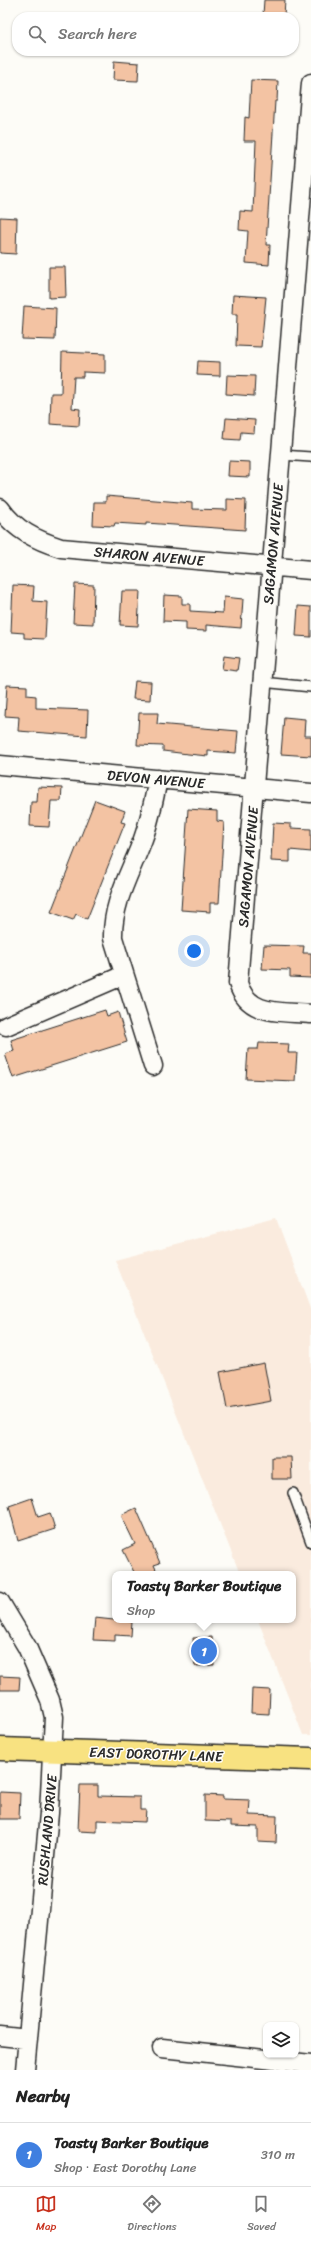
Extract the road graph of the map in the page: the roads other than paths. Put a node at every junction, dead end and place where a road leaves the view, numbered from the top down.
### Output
1 (311, 83) edge
2 (281, 455) junction
3 (311, 457) edge
4 (0, 508) edge
5 (272, 567) junction
6 (311, 570) edge
7 (262, 682) junction
8 (311, 687) edge
9 (0, 765) edge
10 (158, 779) junction
11 (254, 788) junction
12 (311, 793) edge
13 (124, 975) junction
14 (311, 1014) edge
15 (6, 1026) dead end
16 (153, 1066) dead end
17 (293, 1493) dead end
18 (311, 1542) edge
19 (0, 1602) edge
20 (0, 1749) edge
21 (53, 1750) junction
22 (311, 1759) edge
23 (0, 2036) edge
24 (28, 2039) junction
25 (162, 2048) dead end
26 (311, 2064) edge
27 (258, 2065) edge
28 (25, 2070) edge

1 - 2 street, SAGAMON AVENUE
2 - 3 lane
2 - 5 street, SAGAMON AVENUE
4 - 5 street, SHARON AVENUE
5 - 6 street, SHARON AVENUE
5 - 7 street, SAGAMON AVENUE
7 - 8 lane
7 - 11 street, SAGAMON AVENUE
9 - 10 street, DEVON AVENUE
10 - 11 street, DEVON AVENUE
10 - 13 street
11 - 12 street, DEVON AVENUE
11 - 14 street, SAGAMON AVENUE
13 - 15 street
13 - 16 street
17 - 18 lane
19 - 21 street, RUSHLAND DRIVE
20 - 21 main road, EAST DOROTHY LANE
21 - 22 main road, EAST DOROTHY LANE
21 - 24 street, RUSHLAND DRIVE
23 - 24 street
24 - 28 street, RUSHLAND DRIVE
25 - 27 street
26 - 27 street

